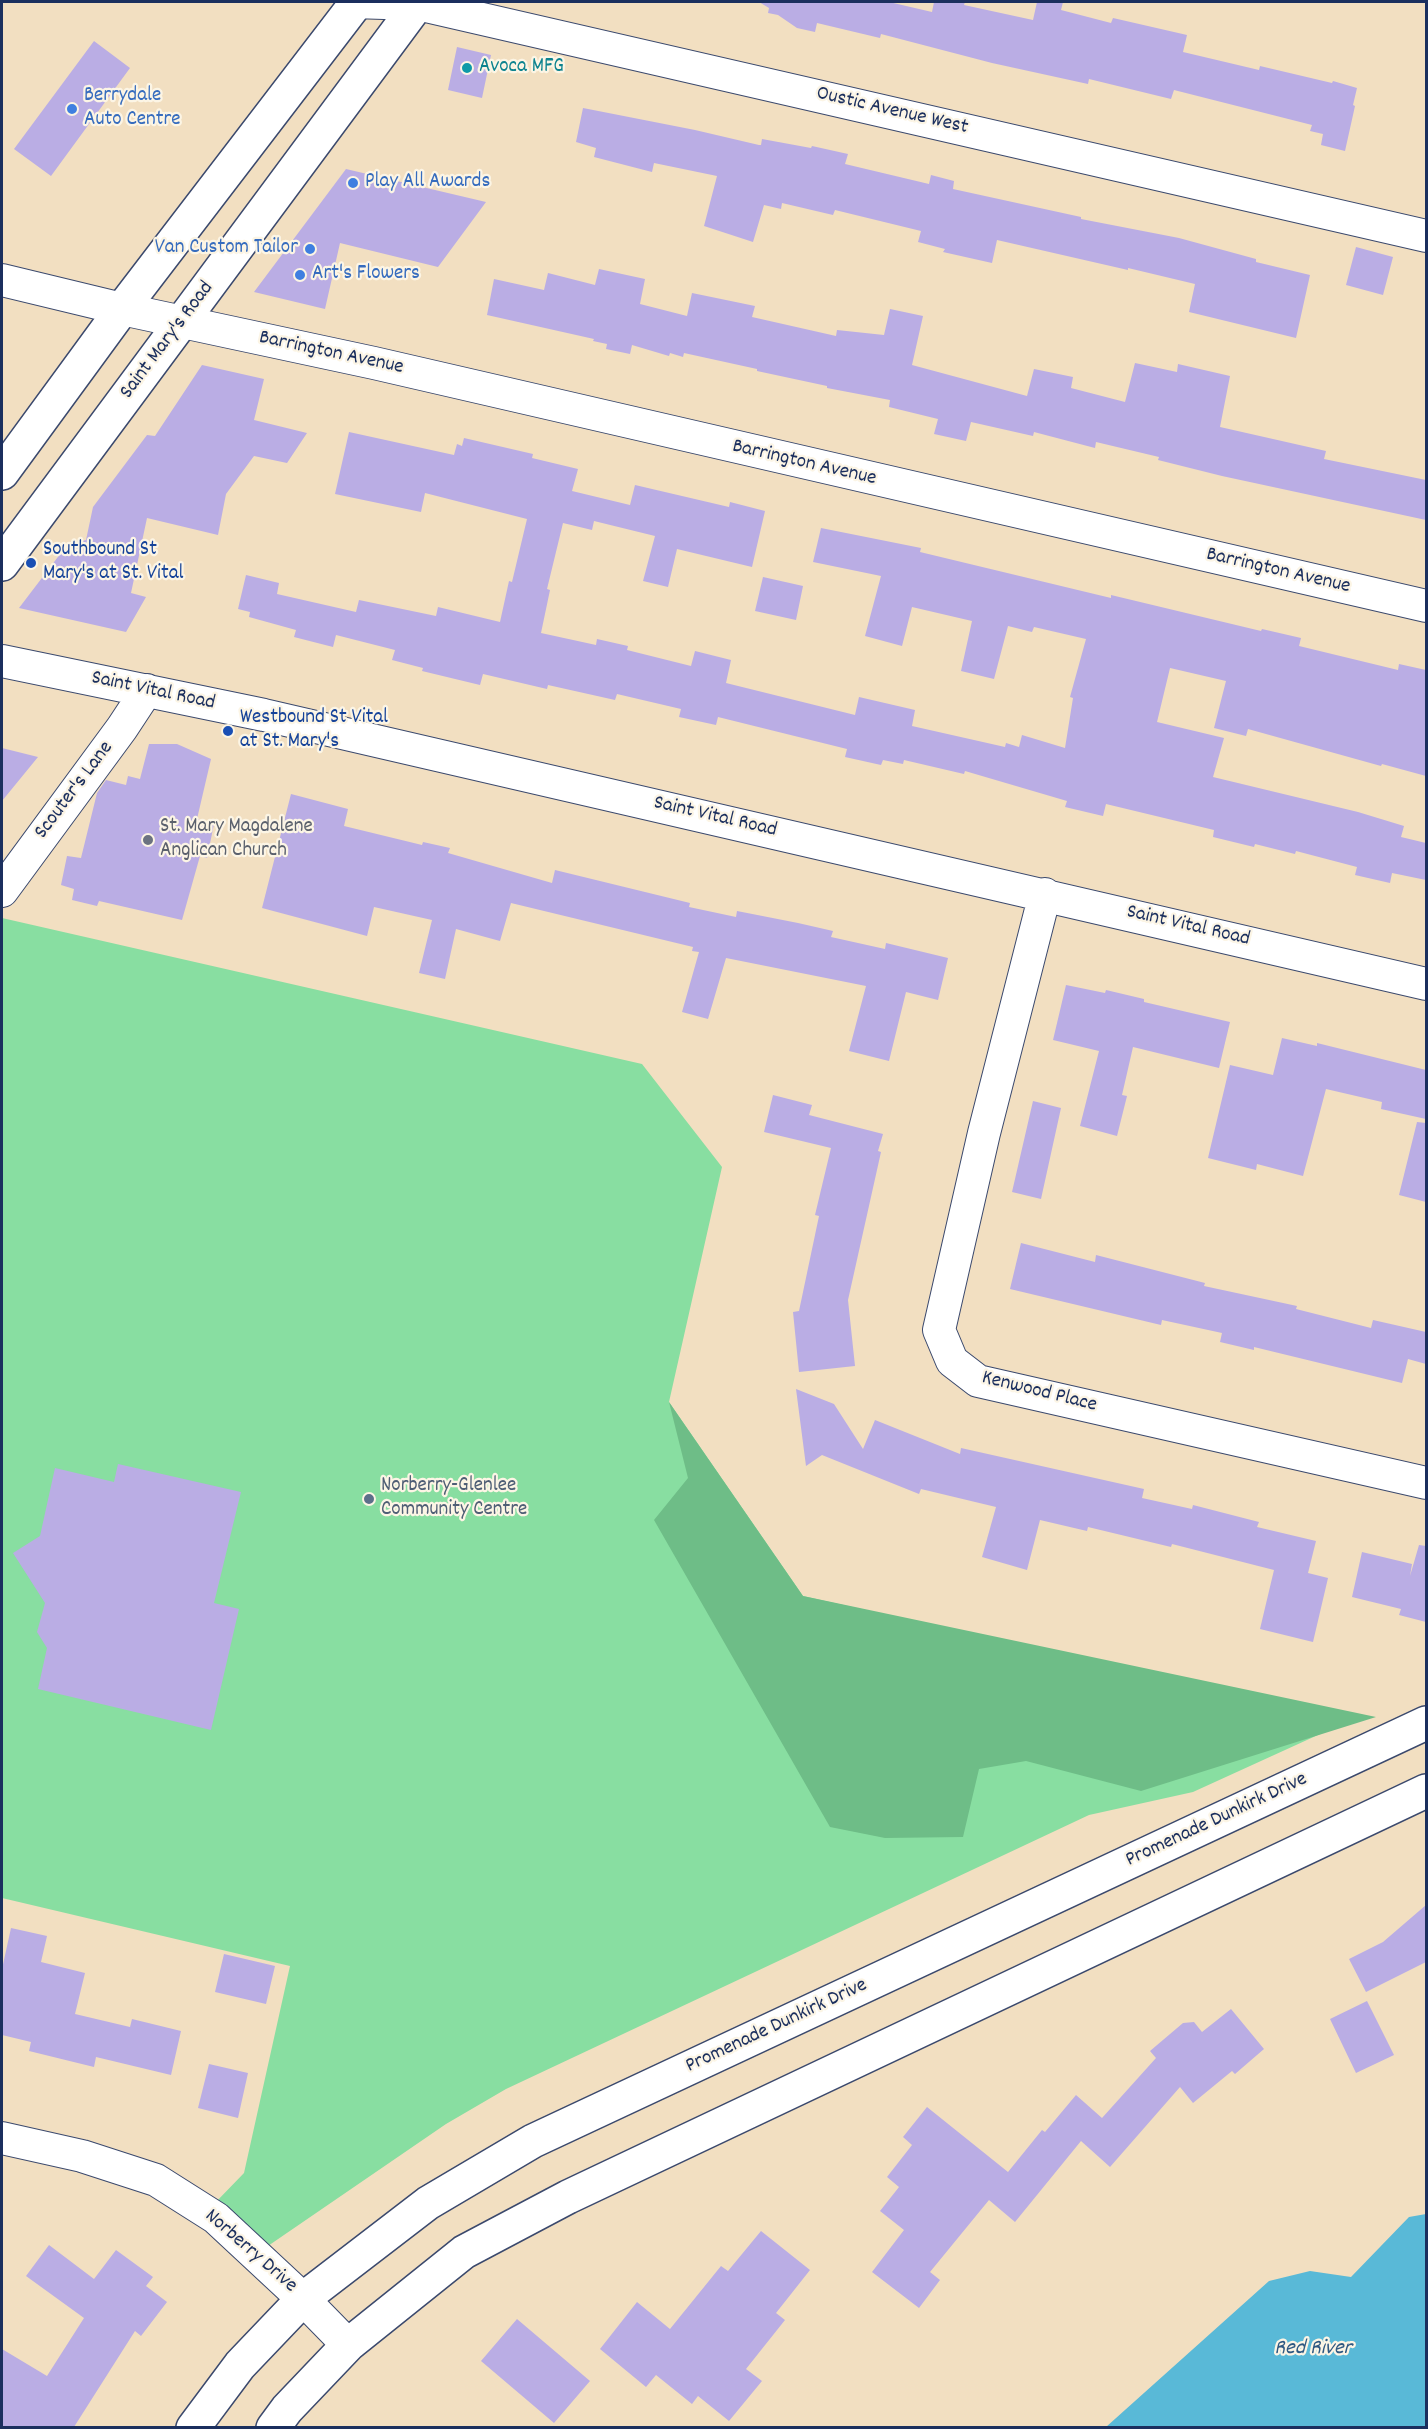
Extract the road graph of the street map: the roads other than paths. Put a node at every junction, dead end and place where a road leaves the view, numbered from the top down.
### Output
1 (355, 2) edge
2 (418, 3) edge
3 (1426, 236) edge
4 (2, 280) edge
5 (122, 309) junction
6 (182, 322) junction
7 (2, 473) edge
8 (2, 564) edge
9 (1426, 606) edge
10 (2, 661) edge
11 (147, 690) junction
12 (2, 891) edge
13 (1045, 894) junction
14 (1426, 984) edge
15 (1426, 1483) edge
16 (1426, 1723) edge
17 (1426, 1791) edge
18 (2, 2138) edge
19 (303, 2299) junction
20 (348, 2345) junction
21 (193, 2427) edge
22 (273, 2427) edge

1 - 2 street, Oustic Avenue West
1 - 5 main road
2 - 3 street, Oustic Avenue West
2 - 6 main road, Saint Mary's Road
4 - 5 street, Barrington Avenue
5 - 6 street, Barrington Avenue
5 - 7 main road
6 - 8 main road, Saint Mary's Road
6 - 9 street, Barrington Avenue
10 - 11 street, Saint Vital Road
11 - 12 street, Scouter's Lane
11 - 13 street, Saint Vital Road
13 - 14 street, Saint Vital Road
13 - 15 street, Kenwood Place
16 - 19 main road, Promenade Dunkirk Drive
17 - 20 main road
18 - 19 street, Norberry Drive
19 - 20 street, Norberry Drive
19 - 21 main road, Promenade Dunkirk Drive
20 - 22 main road

